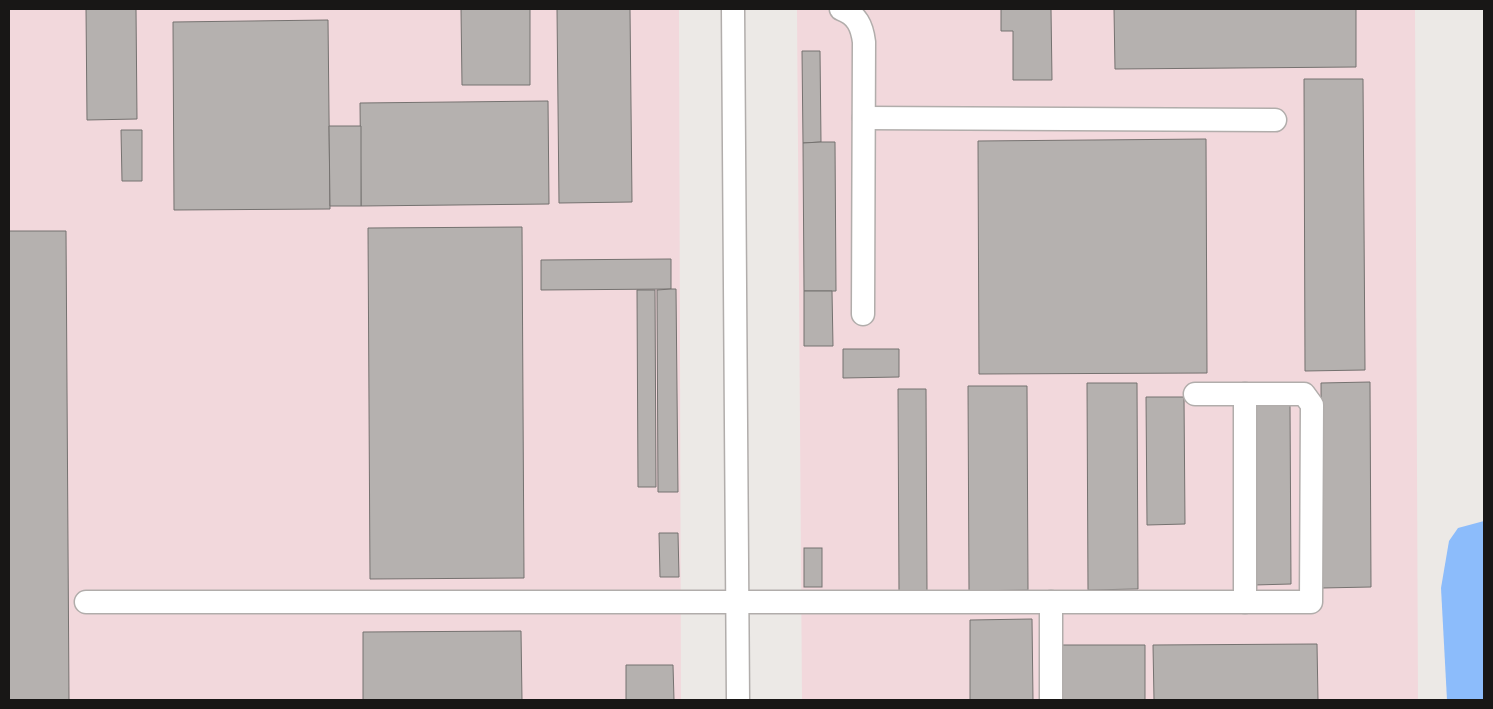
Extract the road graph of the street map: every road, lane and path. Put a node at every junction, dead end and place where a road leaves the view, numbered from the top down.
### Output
1 (733, 9) edge
2 (841, 9) edge
3 (864, 118) junction
4 (1275, 120) dead end
5 (863, 314) dead end
6 (1195, 394) dead end
7 (1245, 394) junction
8 (86, 602) dead end
9 (738, 602) junction
10 (1051, 602) junction
11 (1245, 602) junction
12 (738, 700) edge
13 (1051, 700) edge

1 - 9 street
2 - 3 street
3 - 4 street
3 - 5 street
6 - 7 street
7 - 11 street
7 - 11 street
8 - 9 street
9 - 10 street
9 - 12 street
10 - 11 street
10 - 13 street

